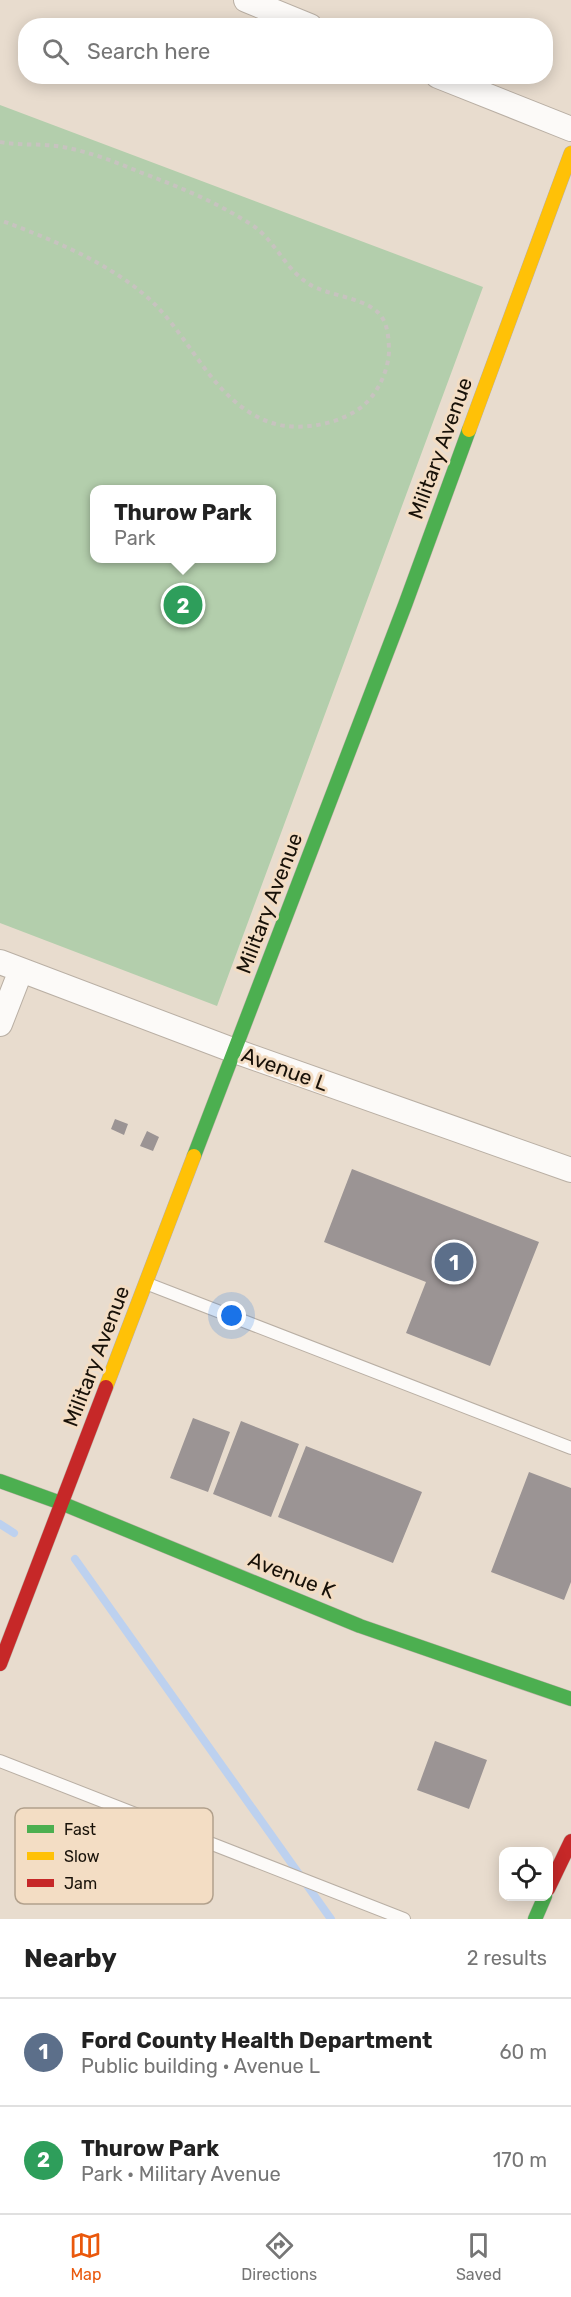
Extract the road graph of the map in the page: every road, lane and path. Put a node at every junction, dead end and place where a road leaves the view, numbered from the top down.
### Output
1 (246, 0) edge
2 (290, 18) edge
3 (458, 84) edge
4 (571, 129) edge
5 (0, 142) edge
6 (571, 153) edge
7 (0, 220) edge
8 (10, 966) edge
9 (0, 1024) edge
10 (235, 1051) junction
11 (571, 1170) edge
12 (146, 1284) junction
13 (571, 1448) edge
14 (0, 1481) edge
15 (61, 1503) junction
16 (0, 1664) edge
17 (571, 1698) edge
18 (0, 1761) edge
19 (120, 1808) edge
20 (571, 1841) edge
21 (213, 1844) edge
22 (553, 1880) edge
23 (543, 1901) edge
24 (404, 1919) edge
25 (535, 1919) edge

1 - 2 street
3 - 4 street
5 - 7 path
6 - 10 street, Military Avenue
8 - 9 street
8 - 10 street, Avenue L
10 - 11 street, Avenue L
10 - 12 street, Military Avenue
12 - 13 lane
12 - 15 street, Military Avenue
14 - 15 street, Avenue K
15 - 16 street, Military Avenue
15 - 17 street, Avenue K
18 - 19 lane
20 - 22 street
21 - 24 lane
23 - 25 street

